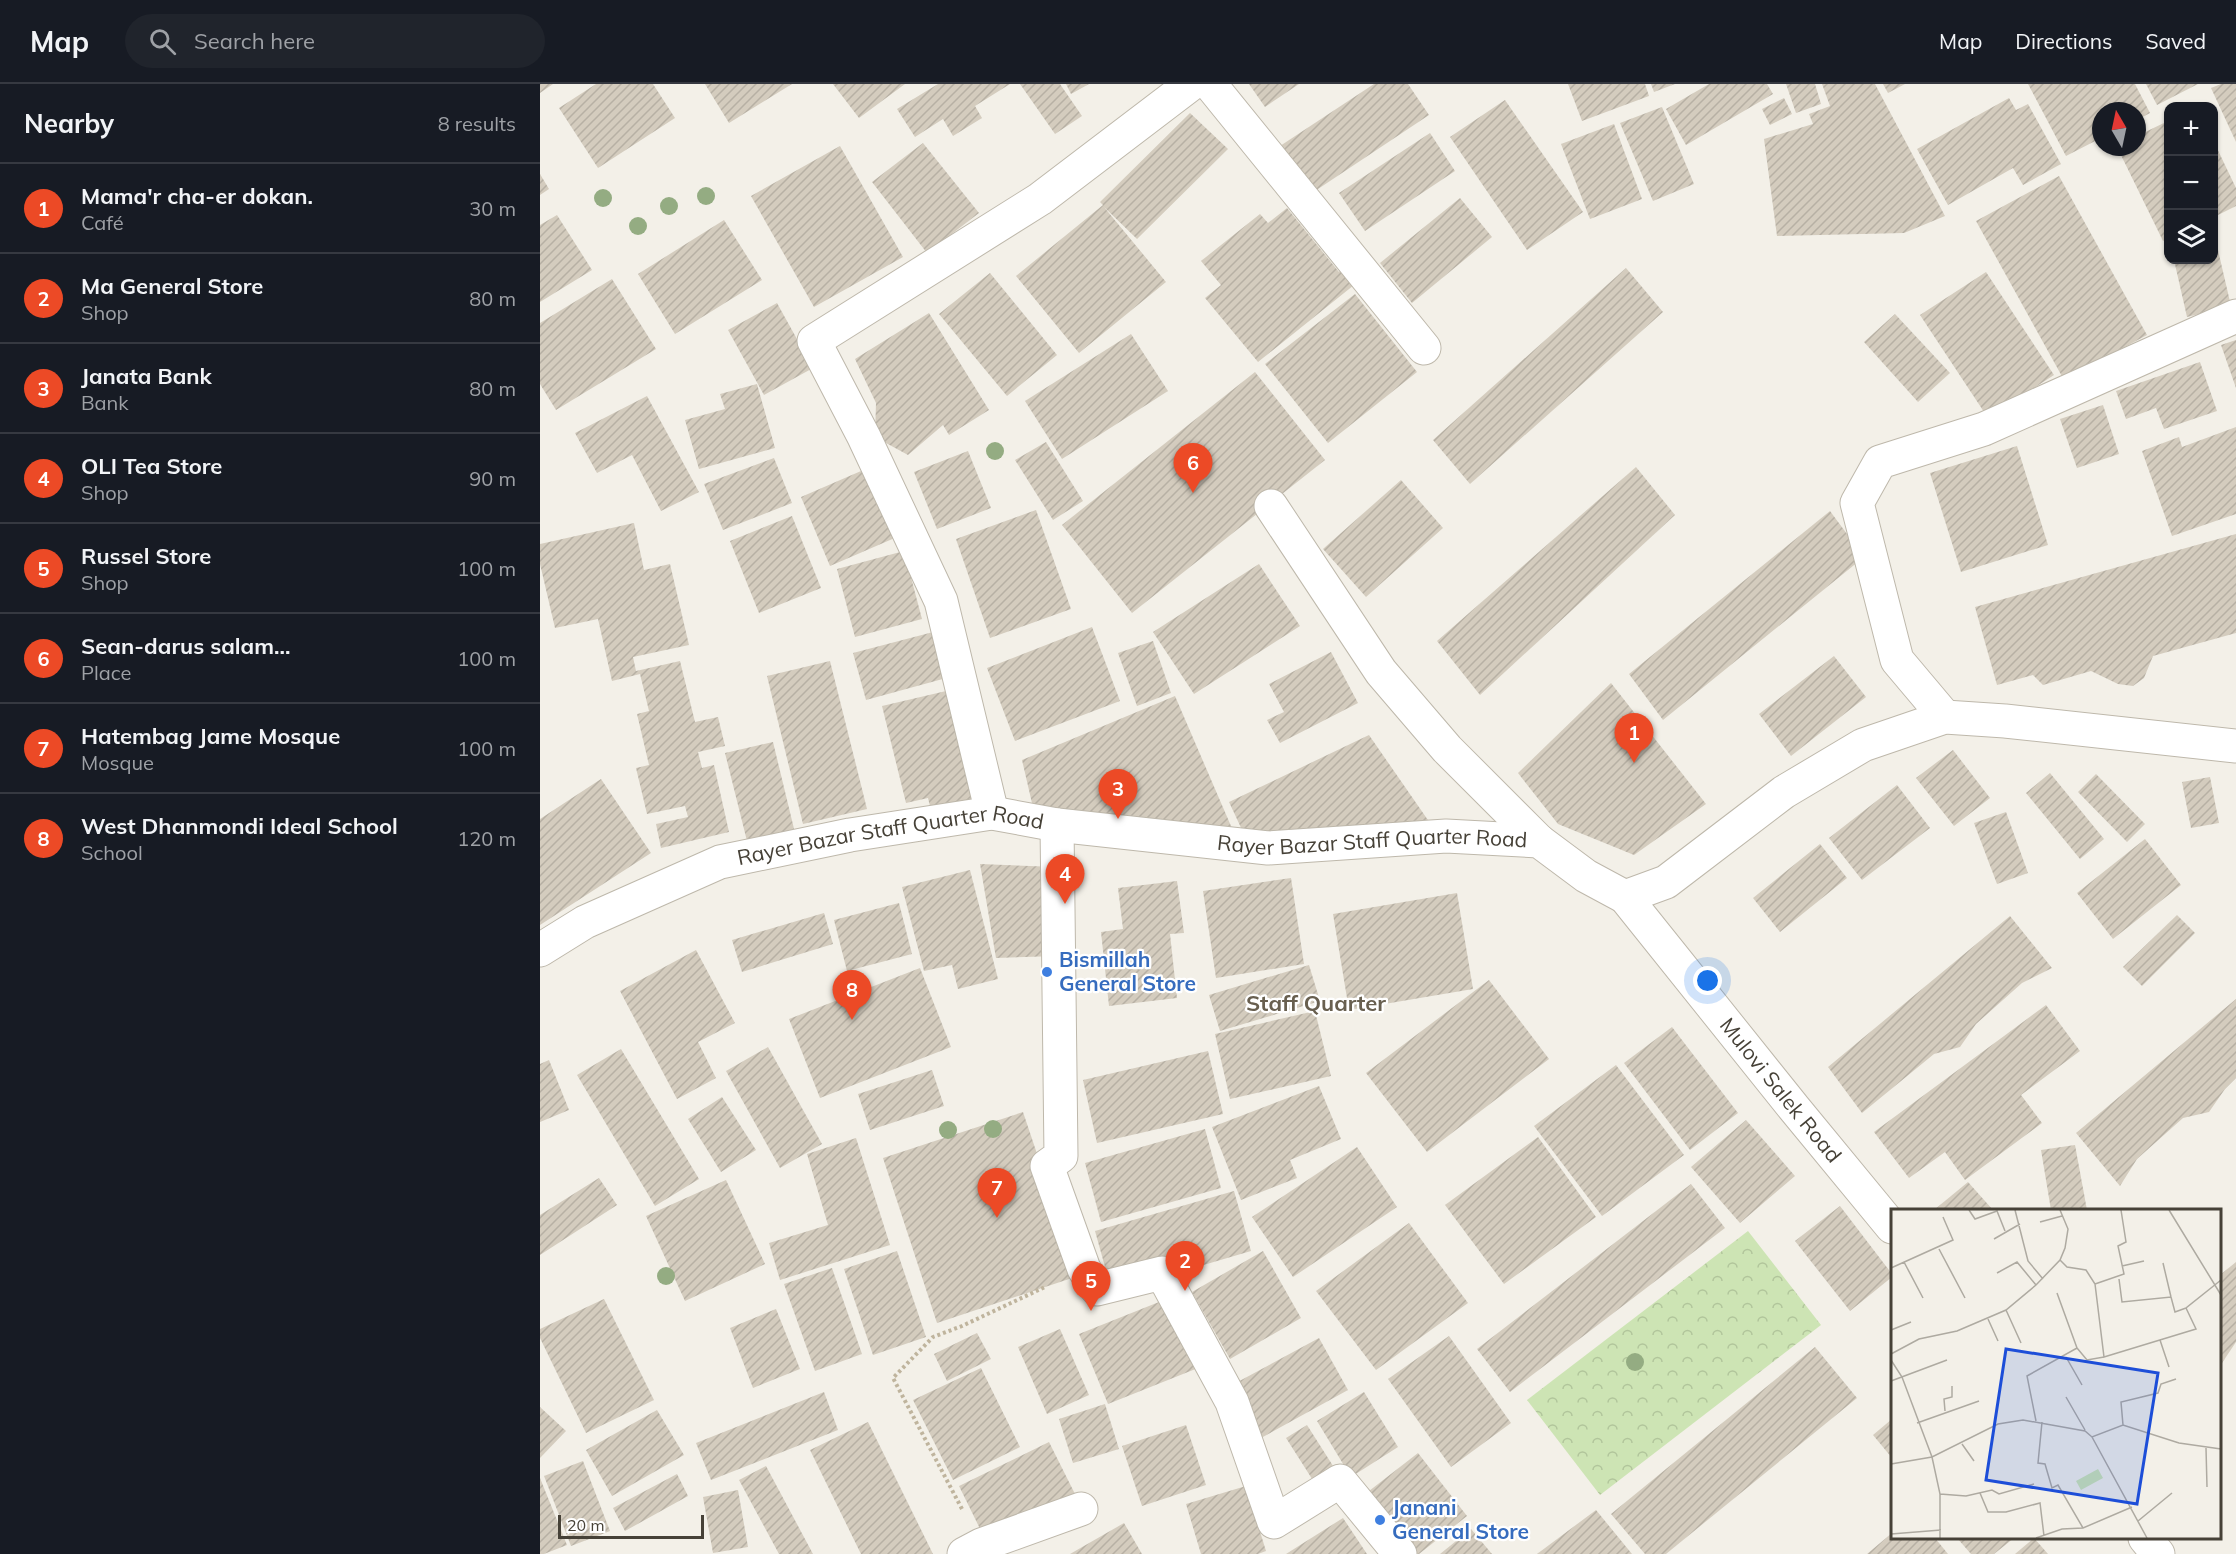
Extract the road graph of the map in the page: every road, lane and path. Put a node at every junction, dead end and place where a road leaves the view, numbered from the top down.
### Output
1 (1191, 84) edge
2 (1210, 84) edge
3 (2236, 316) edge
4 (1424, 348) dead end
5 (1271, 506) dead end
6 (1945, 717) junction
7 (2236, 746) edge
8 (992, 813) junction
9 (1057, 825) junction
10 (1539, 841) junction
11 (1625, 897) junction
12 (540, 950) edge
13 (1891, 1225) edge
14 (1084, 1269) junction
15 (1081, 1509) dead end
16 (2146, 1539) edge
17 (972, 1550) edge
18 (1400, 1554) edge
19 (2158, 1554) edge

1 - 8 street
2 - 4 street
3 - 6 street
5 - 10 street
6 - 7 street
6 - 11 street
8 - 9 street, Rayer Bazar Staff Quarter Road
8 - 12 street, Rayer Bazar Staff Quarter Road
9 - 10 street, Rayer Bazar Staff Quarter Road
9 - 14 street
10 - 11 street, Rayer Bazar Staff Quarter Road
11 - 13 street, Mulovi Salek Road
14 - 17 path
14 - 18 street
15 - 17 street
16 - 19 street

